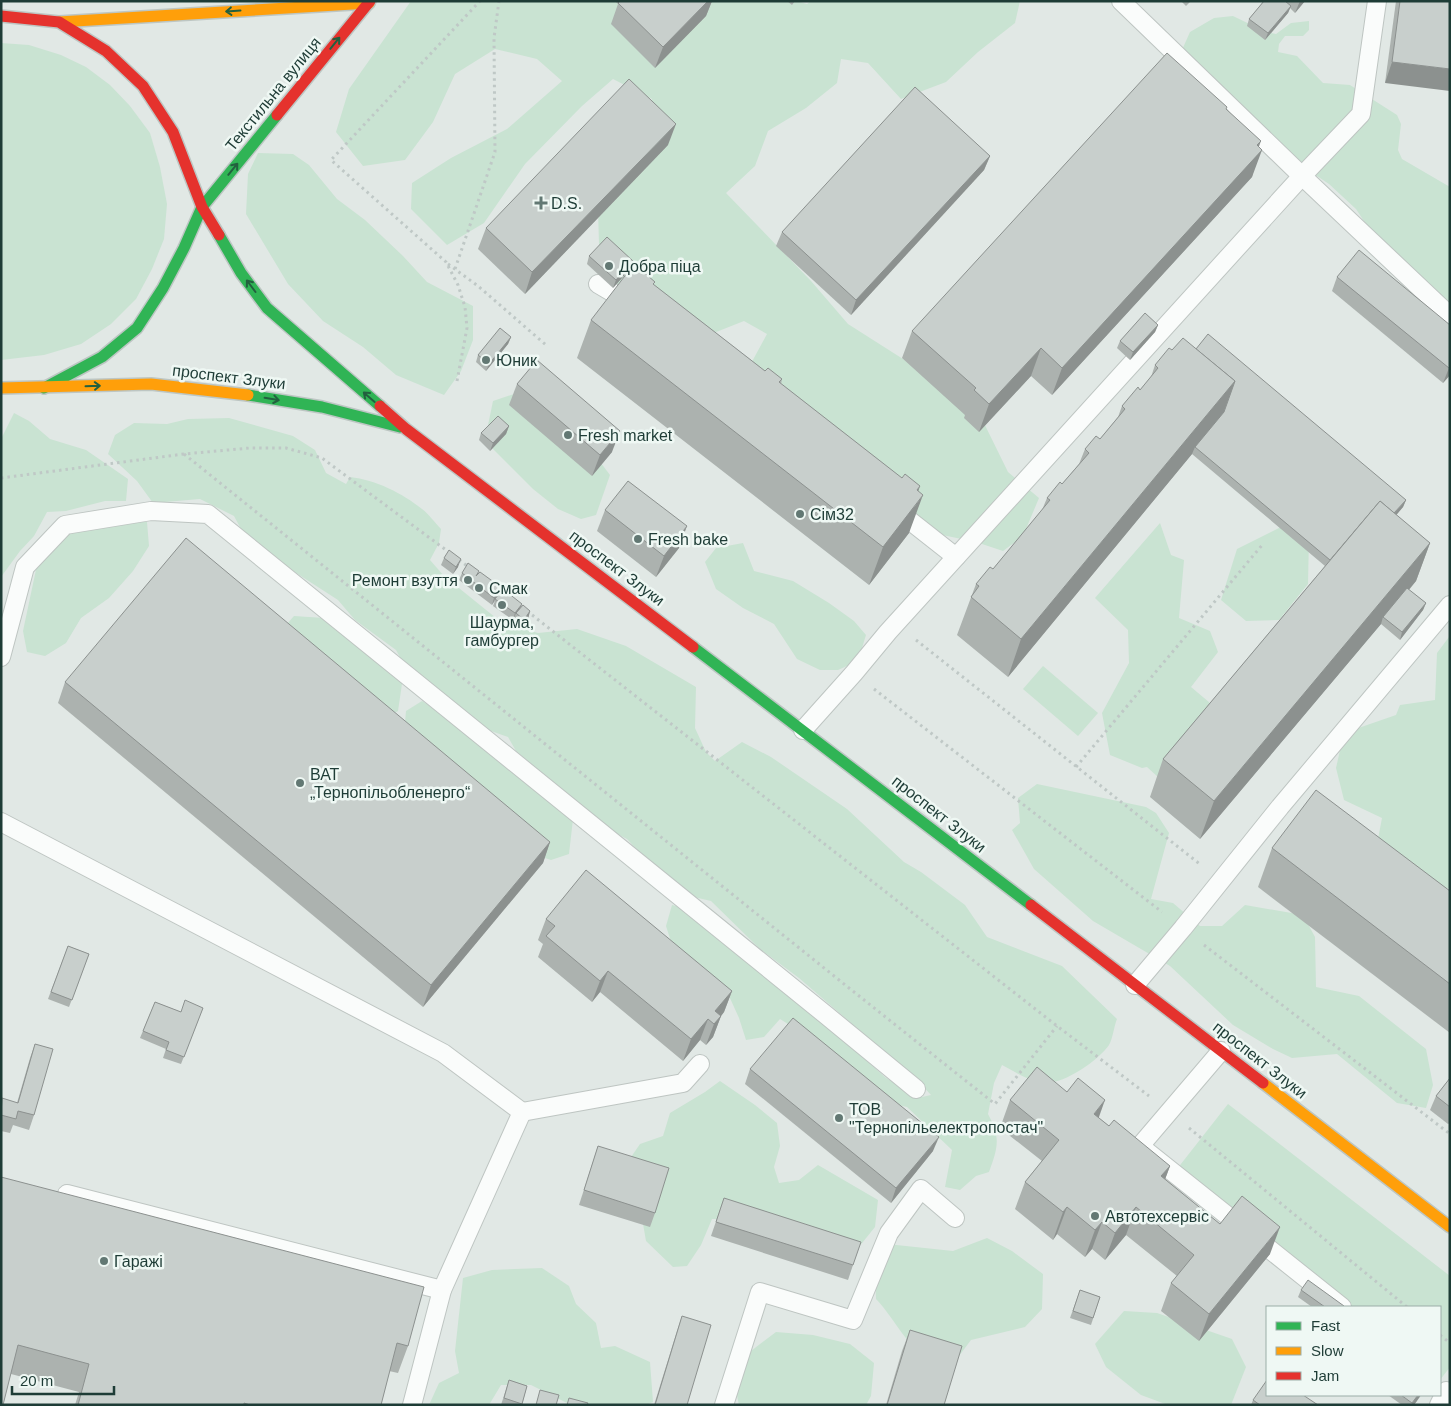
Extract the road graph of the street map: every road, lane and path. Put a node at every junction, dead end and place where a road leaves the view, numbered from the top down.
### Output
1 (480, 1) edge
2 (499, 1) edge
3 (1120, 1) edge
4 (1377, 1) edge
5 (369, 2) edge
6 (1, 16) edge
7 (58, 22) junction
8 (1302, 176) junction
9 (202, 207) junction
10 (446, 262) junction
11 (455, 269) junction
12 (598, 284) dead end
13 (647, 316) edge
14 (1450, 316) edge
15 (546, 345) dead end
16 (457, 381) dead end
17 (1, 388) edge
18 (44, 388) junction
19 (406, 429) junction
20 (184, 454) junction
21 (1, 478) edge
22 (879, 497) edge
23 (1263, 544) dead end
24 (956, 557) junction
25 (476, 573) edge
26 (1450, 605) edge
27 (522, 608) edge
28 (896, 624) junction
29 (1, 657) edge
30 (854, 673) junction
31 (803, 730) junction
32 (1076, 767) junction
33 (1, 822) edge
34 (1221, 881) junction
35 (1183, 928) junction
36 (1135, 985) junction
37 (1057, 1026) junction
38 (1221, 1051) junction
39 (700, 1064) dead end
40 (916, 1089) dead end
41 (522, 1112) junction
42 (1169, 1112) junction
43 (1450, 1134) edge
44 (49, 1190) edge
45 (955, 1218) dead end
46 (1450, 1227) edge
47 (442, 1290) junction
48 (1341, 1306) edge
49 (1405, 1306) edge
50 (412, 1405) edge
51 (724, 1405) edge

1 - 10 path
2 - 11 path
3 - 8 lane
4 - 8 lane
5 -> 7 main road, Текстильна вулиця
9 -> 5 main road, Текстильна вулиця
6 - 7 main road, Текстильна вулиця
7 - 9 main road, проспект Злуки
8 - 14 lane
8 - 24 lane
9 - 18 main road, Текстильна вулиця
19 -> 9 main road, проспект Злуки
10 - 11 path
10 - 16 path
11 - 15 path
12 - 13 lane
17 - 18 main road, проспект Злуки
18 -> 19 main road, проспект Злуки
19 - 31 main road, проспект Злуки
20 - 21 path
20 - 25 path
20 - 37 path
22 - 24 lane
23 - 32 path
24 - 28 lane
26 - 34 lane
27 - 37 path
28 - 30 lane
28 - 32 path
29 - 40 lane
30 - 31 lane
30 - 35 path
31 - 36 main road, проспект Злуки
32 - 34 path
33 - 41 lane
34 - 35 lane
35 - 36 lane
35 - 43 path
36 - 38 main road, проспект Злуки
37 - 42 path
38 - 42 lane
38 - 46 main road, проспект Злуки
39 - 41 lane
41 - 47 lane
42 - 48 lane
42 - 49 path
44 - 47 lane
45 - 51 lane
47 - 50 lane

